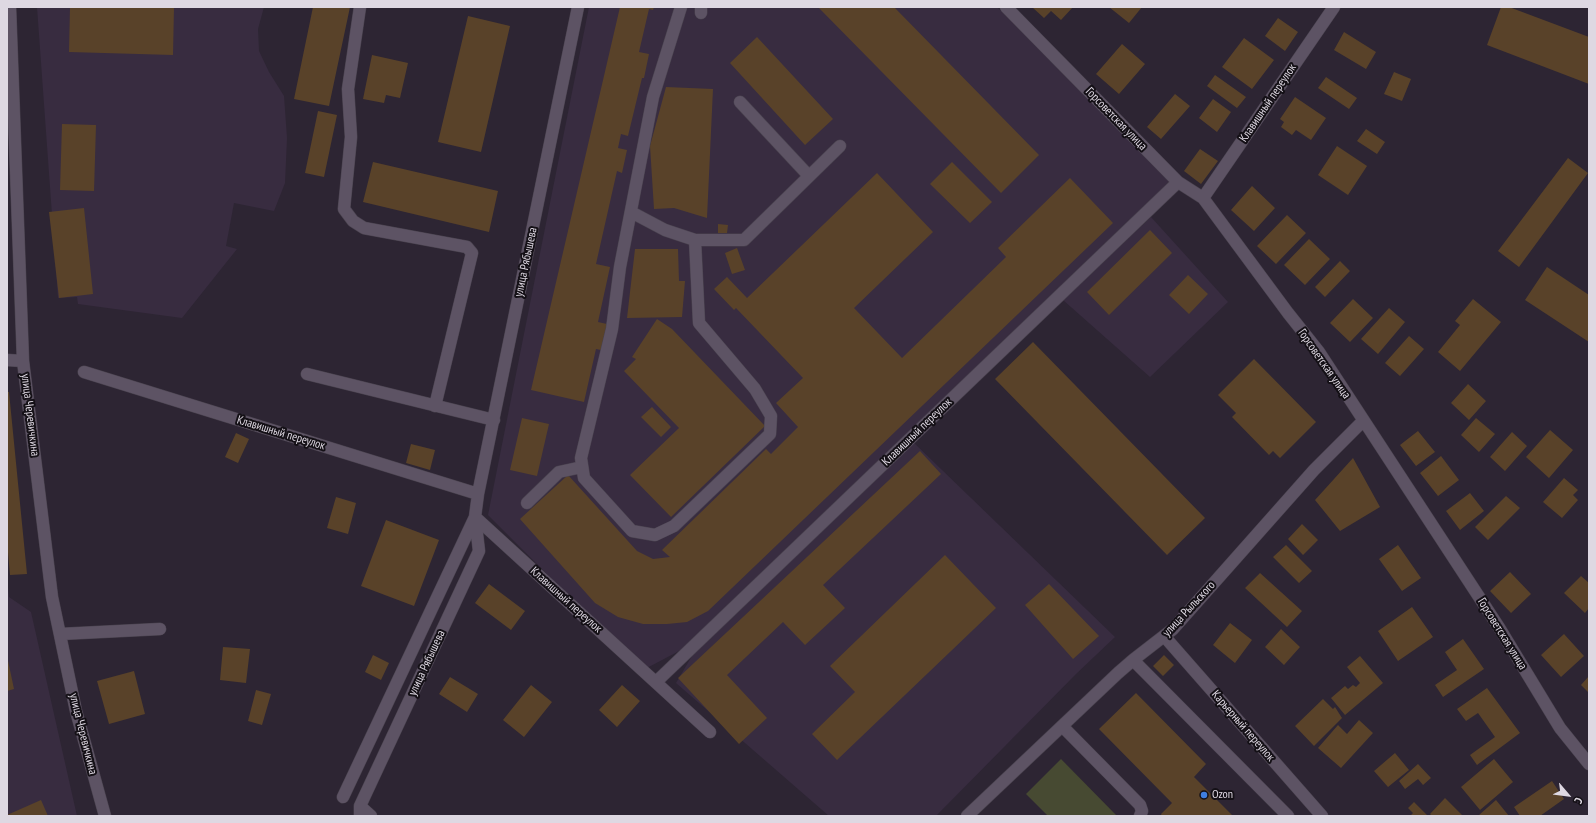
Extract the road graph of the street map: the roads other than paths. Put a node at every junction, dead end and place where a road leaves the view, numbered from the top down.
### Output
1 (10, 7) edge
2 (360, 7) edge
3 (578, 7) edge
4 (681, 7) edge
5 (1006, 7) edge
6 (1334, 7) edge
7 (740, 102) dead end
8 (840, 146) dead end
9 (809, 176) junction
10 (1178, 182) junction
11 (1203, 198) junction
12 (631, 212) junction
13 (695, 240) junction
14 (7, 360) edge
15 (23, 361) junction
16 (84, 372) dead end
17 (308, 374) dead end
18 (435, 406) junction
19 (494, 420) junction
20 (1363, 420) junction
21 (582, 467) junction
22 (478, 494) junction
23 (527, 503) dead end
24 (475, 518) junction
25 (429, 616) junction
26 (444, 625) junction
27 (160, 629) dead end
28 (60, 634) junction
29 (1164, 636) junction
30 (1133, 660) junction
31 (656, 682) junction
32 (1062, 726) junction
33 (710, 732) dead end
34 (1589, 764) edge
35 (343, 797) dead end
36 (360, 811) edge
37 (105, 816) edge
38 (372, 816) edge
39 (967, 816) edge
40 (1140, 816) edge
41 (1288, 816) edge
42 (1322, 816) edge

1 - 15 street, улица Черевичкина
2 - 18 street
3 - 19 street, улица Рябышева
4 - 12 street
5 - 10 street, Горсоветская улица
6 - 11 street, Клавишный переулок
7 - 9 street
8 - 9 street
9 - 13 street
10 - 11 street, Горсоветская улица
10 - 31 street, Клавишный переулок
11 - 20 street, Горсоветская улица
12 - 13 street
12 - 21 street
13 - 21 street
14 - 15 street
15 - 28 street, улица Черевичкина
16 - 22 street, Клавишный переулок
17 - 18 street
18 - 19 street
19 - 22 street, улица Рябышева
20 - 29 street, улица Рыльского
20 - 34 street, Горсоветская улица
21 - 23 street
22 - 24 street, улица Рябышева
24 - 25 street, улица Рябышева
24 - 26 street, улица Рябышева
24 - 31 street, Клавишный переулок
25 - 26 street
25 - 35 street, улица Рябышева
26 - 36 street, улица Рябышева
27 - 28 street
28 - 37 street, улица Черевичкина
29 - 30 street, улица Рыльского
29 - 42 street, Карьерный переулок
30 - 32 street, улица Рыльского
30 - 41 street
31 - 33 street, Клавишный переулок
32 - 39 street, улица Рыльского
32 - 40 street
36 - 38 street, улица Рябышева

